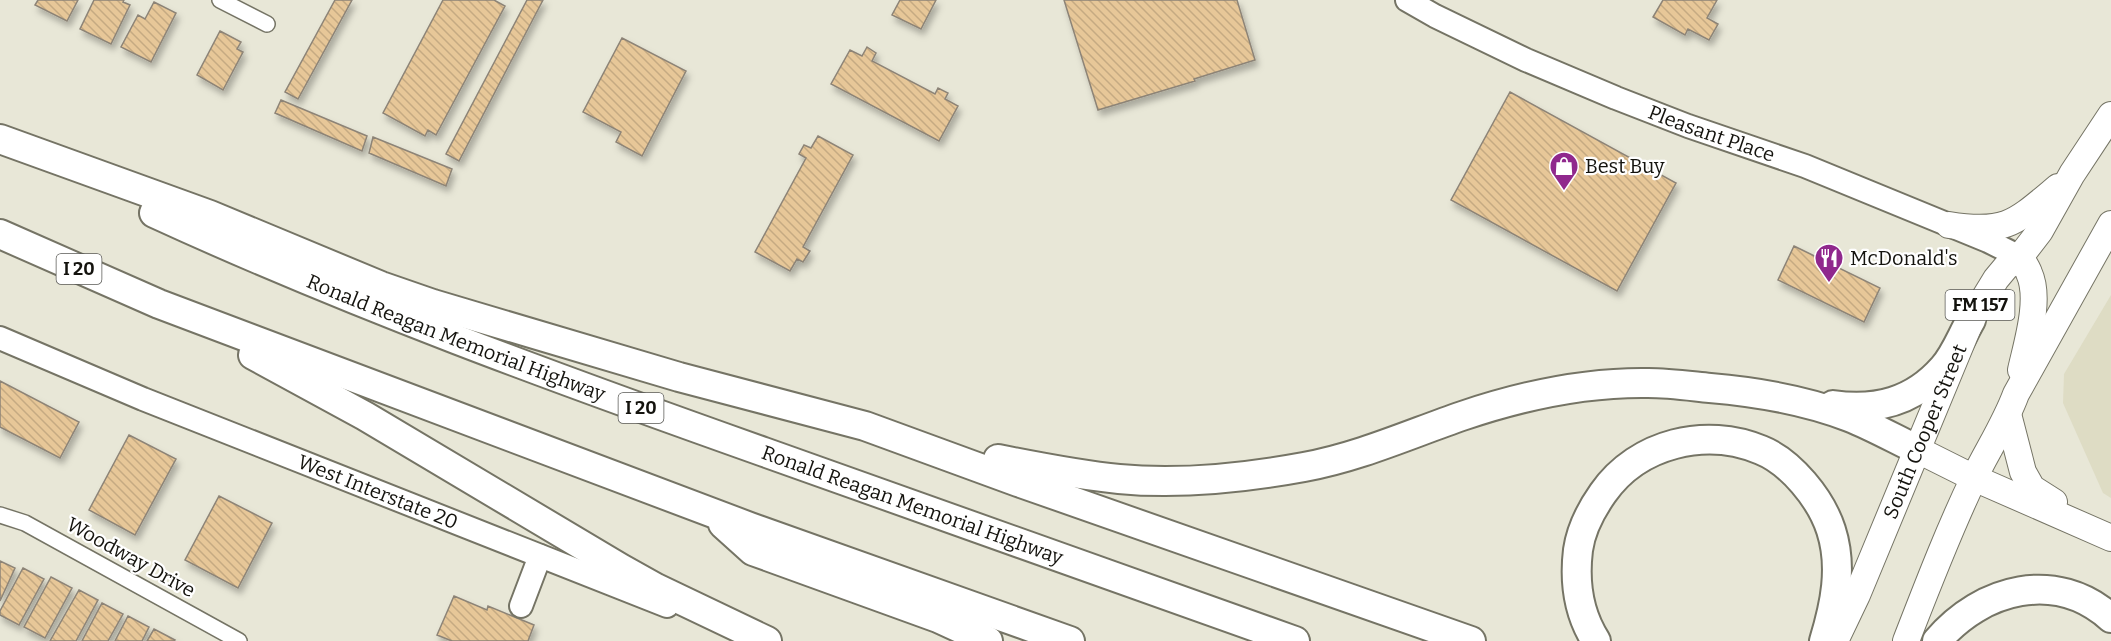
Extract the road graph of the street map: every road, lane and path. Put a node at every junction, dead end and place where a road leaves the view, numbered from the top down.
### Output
1 (220, 0) edge
2 (1407, 0) edge
3 (267, 24) dead end
4 (2111, 115) edge
5 (0, 141) edge
6 (2070, 178) junction
7 (2111, 224) edge
8 (1949, 225) junction
9 (0, 234) edge
10 (2020, 257) junction
11 (159, 304) junction
12 (1971, 320) junction
13 (0, 338) edge
14 (1791, 400) junction
15 (2012, 404) junction
16 (865, 426) junction
17 (1918, 450) junction
18 (1974, 478) junction
19 (710, 512) junction
20 (0, 515) edge
21 (2105, 535) edge
22 (540, 556) junction
23 (521, 606) dead end
24 (2111, 618) edge
25 (239, 641) edge
26 (756, 641) edge
27 (767, 641) edge
28 (988, 641) edge
29 (1070, 641) edge
30 (1295, 641) edge
31 (1471, 641) edge
32 (1596, 641) edge
33 (1824, 641) edge
34 (1835, 641) edge
35 (1906, 641) edge
36 (1937, 641) edge

1 - 3 street
2 - 8 main road, Pleasant Place
4 - 6 main road, South Cooper Street / FM 157
5 - 16 highway
5 - 30 highway, Ronald Reagan Memorial Highway / I 20
6 - 8 main road
6 - 10 main road, South Cooper Street / FM 157
7 - 15 main road
8 - 10 main road, Pleasant Place
9 - 11 highway, I 20
10 - 12 main road, South Cooper Street / FM 157
10 - 15 main road
11 - 19 highway, I 20
11 - 27 highway
12 - 14 highway
12 - 17 main road, South Cooper Street / FM 157
13 - 22 main road, West Interstate 20
14 - 16 highway
14 - 17 highway
15 - 18 main road
15 - 21 main road
16 - 31 highway
17 - 18 main road
17 - 34 main road, South Cooper Street / FM 157
18 - 21 main road
18 - 35 main road
19 - 28 highway
19 - 29 highway, I 20
20 - 25 street, Woodway Drive
22 - 23 main road
22 - 26 main road, West Interstate 20
24 - 36 highway
32 - 33 highway

